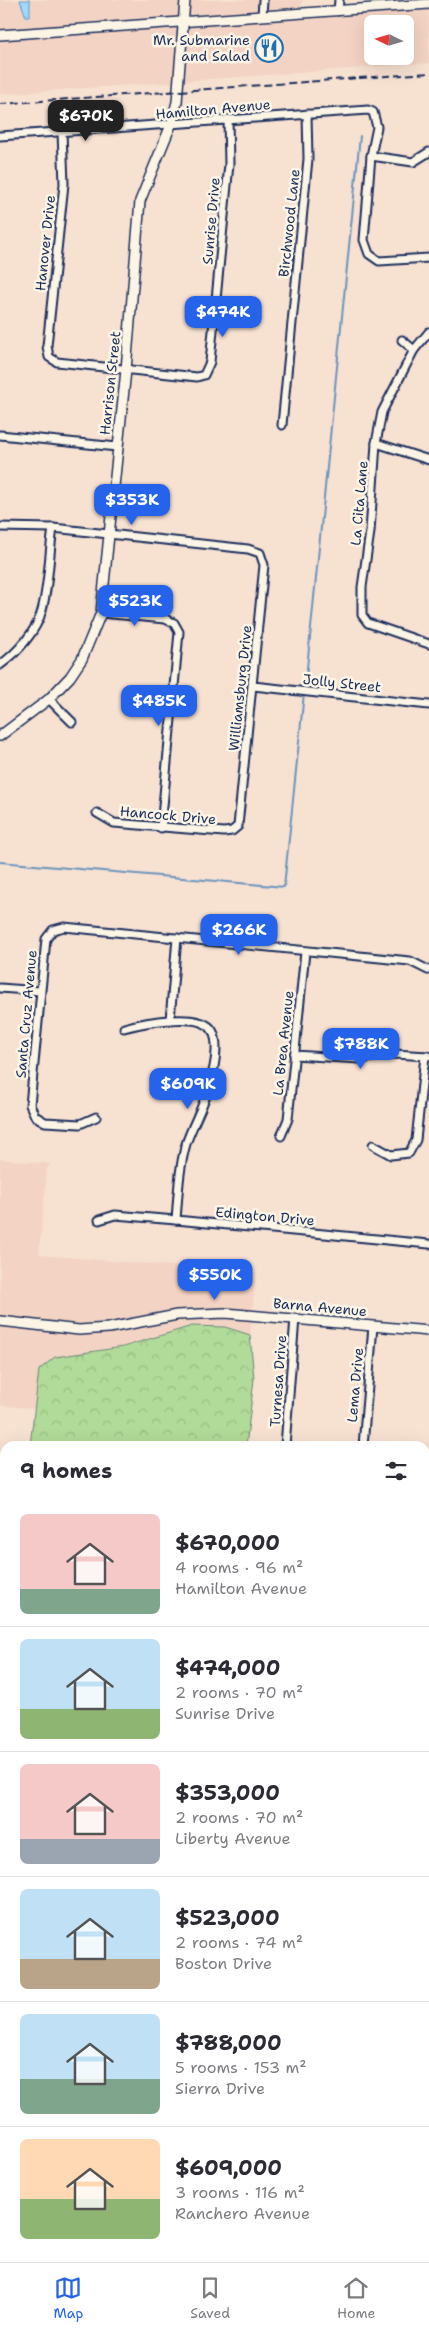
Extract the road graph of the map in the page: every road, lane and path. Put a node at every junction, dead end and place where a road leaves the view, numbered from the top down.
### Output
1 (185, 0) edge
2 (263, 0) edge
3 (339, 0) edge
4 (413, 3) edge
5 (429, 4) edge
6 (338, 11) junction
7 (262, 16) junction
8 (183, 23) junction
9 (0, 36) edge
10 (307, 114) junction
11 (228, 119) junction
12 (171, 125) junction
13 (62, 132) junction
14 (0, 136) edge
15 (429, 152) edge
16 (371, 156) junction
17 (429, 258) edge
18 (429, 332) edge
19 (402, 340) dead end
20 (414, 350) junction
21 (49, 357) joint
22 (126, 370) junction
23 (282, 425) dead end
24 (0, 435) edge
25 (376, 443) junction
26 (117, 447) junction
27 (429, 460) edge
28 (0, 527) edge
29 (53, 528) junction
30 (108, 534) junction
31 (101, 613) junction
32 (429, 644) edge
33 (0, 665) edge
34 (253, 686) junction
35 (49, 700) junction
36 (429, 705) edge
37 (72, 722) dead end
38 (0, 736) edge
39 (97, 812) dead end
40 (238, 826) joint
41 (161, 828) junction
42 (177, 938) junction
43 (305, 952) junction
44 (428, 970) edge
45 (0, 988) edge
46 (40, 991) junction
47 (170, 1020) junction
48 (124, 1028) dead end
49 (294, 1055) junction
50 (427, 1056) edge
51 (96, 1117) dead end
52 (281, 1136) dead end
53 (373, 1145) dead end
54 (99, 1220) dead end
55 (176, 1220) junction
56 (429, 1244) edge
57 (295, 1318) junction
58 (0, 1321) edge
59 (372, 1326) junction
60 (429, 1331) edge
61 (285, 1441) edge
62 (363, 1441) edge

1 - 8 street, Harrison Street
2 - 7 street
3 - 6 street
4 - 5 street
4 - 6 street
6 - 7 street
7 - 8 street
8 - 9 street
8 - 12 street, Harrison Street
10 - 11 street, Hamilton Avenue
10 - 16 street, Hamilton Avenue
10 - 23 street, Birchwood Lane
11 - 12 street, Hamilton Avenue
11 - 22 street, Sunrise Drive
12 - 13 street, Hamilton Avenue
12 - 22 street, Harrison Street
13 - 14 street, Hamilton Avenue
13 - 21 street, Hanover Drive
15 - 16 street
16 - 17 street
18 - 20 street, La Cita Lane
19 - 20 street
20 - 25 street, La Cita Lane
21 - 22 street, Sunrise Drive
22 - 26 street, Harrison Street
24 - 26 street
25 - 27 street
25 - 32 street, La Cita Lane
26 - 30 street, Harrison Street
28 - 29 street
29 - 30 street
29 - 33 street
30 - 31 street, Harrison Street
30 - 34 street, Williamsburg Drive
31 - 35 street, Harrison Street
31 - 41 street
34 - 36 street, Jolly Street
34 - 40 street, Williamsburg Drive
35 - 37 street
35 - 38 street, Harrison Street
39 - 41 street, Hancock Drive
40 - 41 street, Hancock Drive
42 - 43 street
42 - 46 street, Santa Cruz Avenue
42 - 47 street
43 - 44 street
43 - 49 street, La Brea Avenue
45 - 46 street
46 - 51 street, Santa Cruz Avenue
47 - 48 street
47 - 55 street
49 - 50 street
49 - 52 street, La Brea Avenue
50 - 53 street
54 - 55 street, Edington Drive
55 - 56 street, Edington Drive
57 - 58 street, Barna Avenue
57 - 59 street, Barna Avenue
57 - 61 street, Turnesa Drive
59 - 60 street, Barna Avenue
59 - 62 street, Lema Drive

